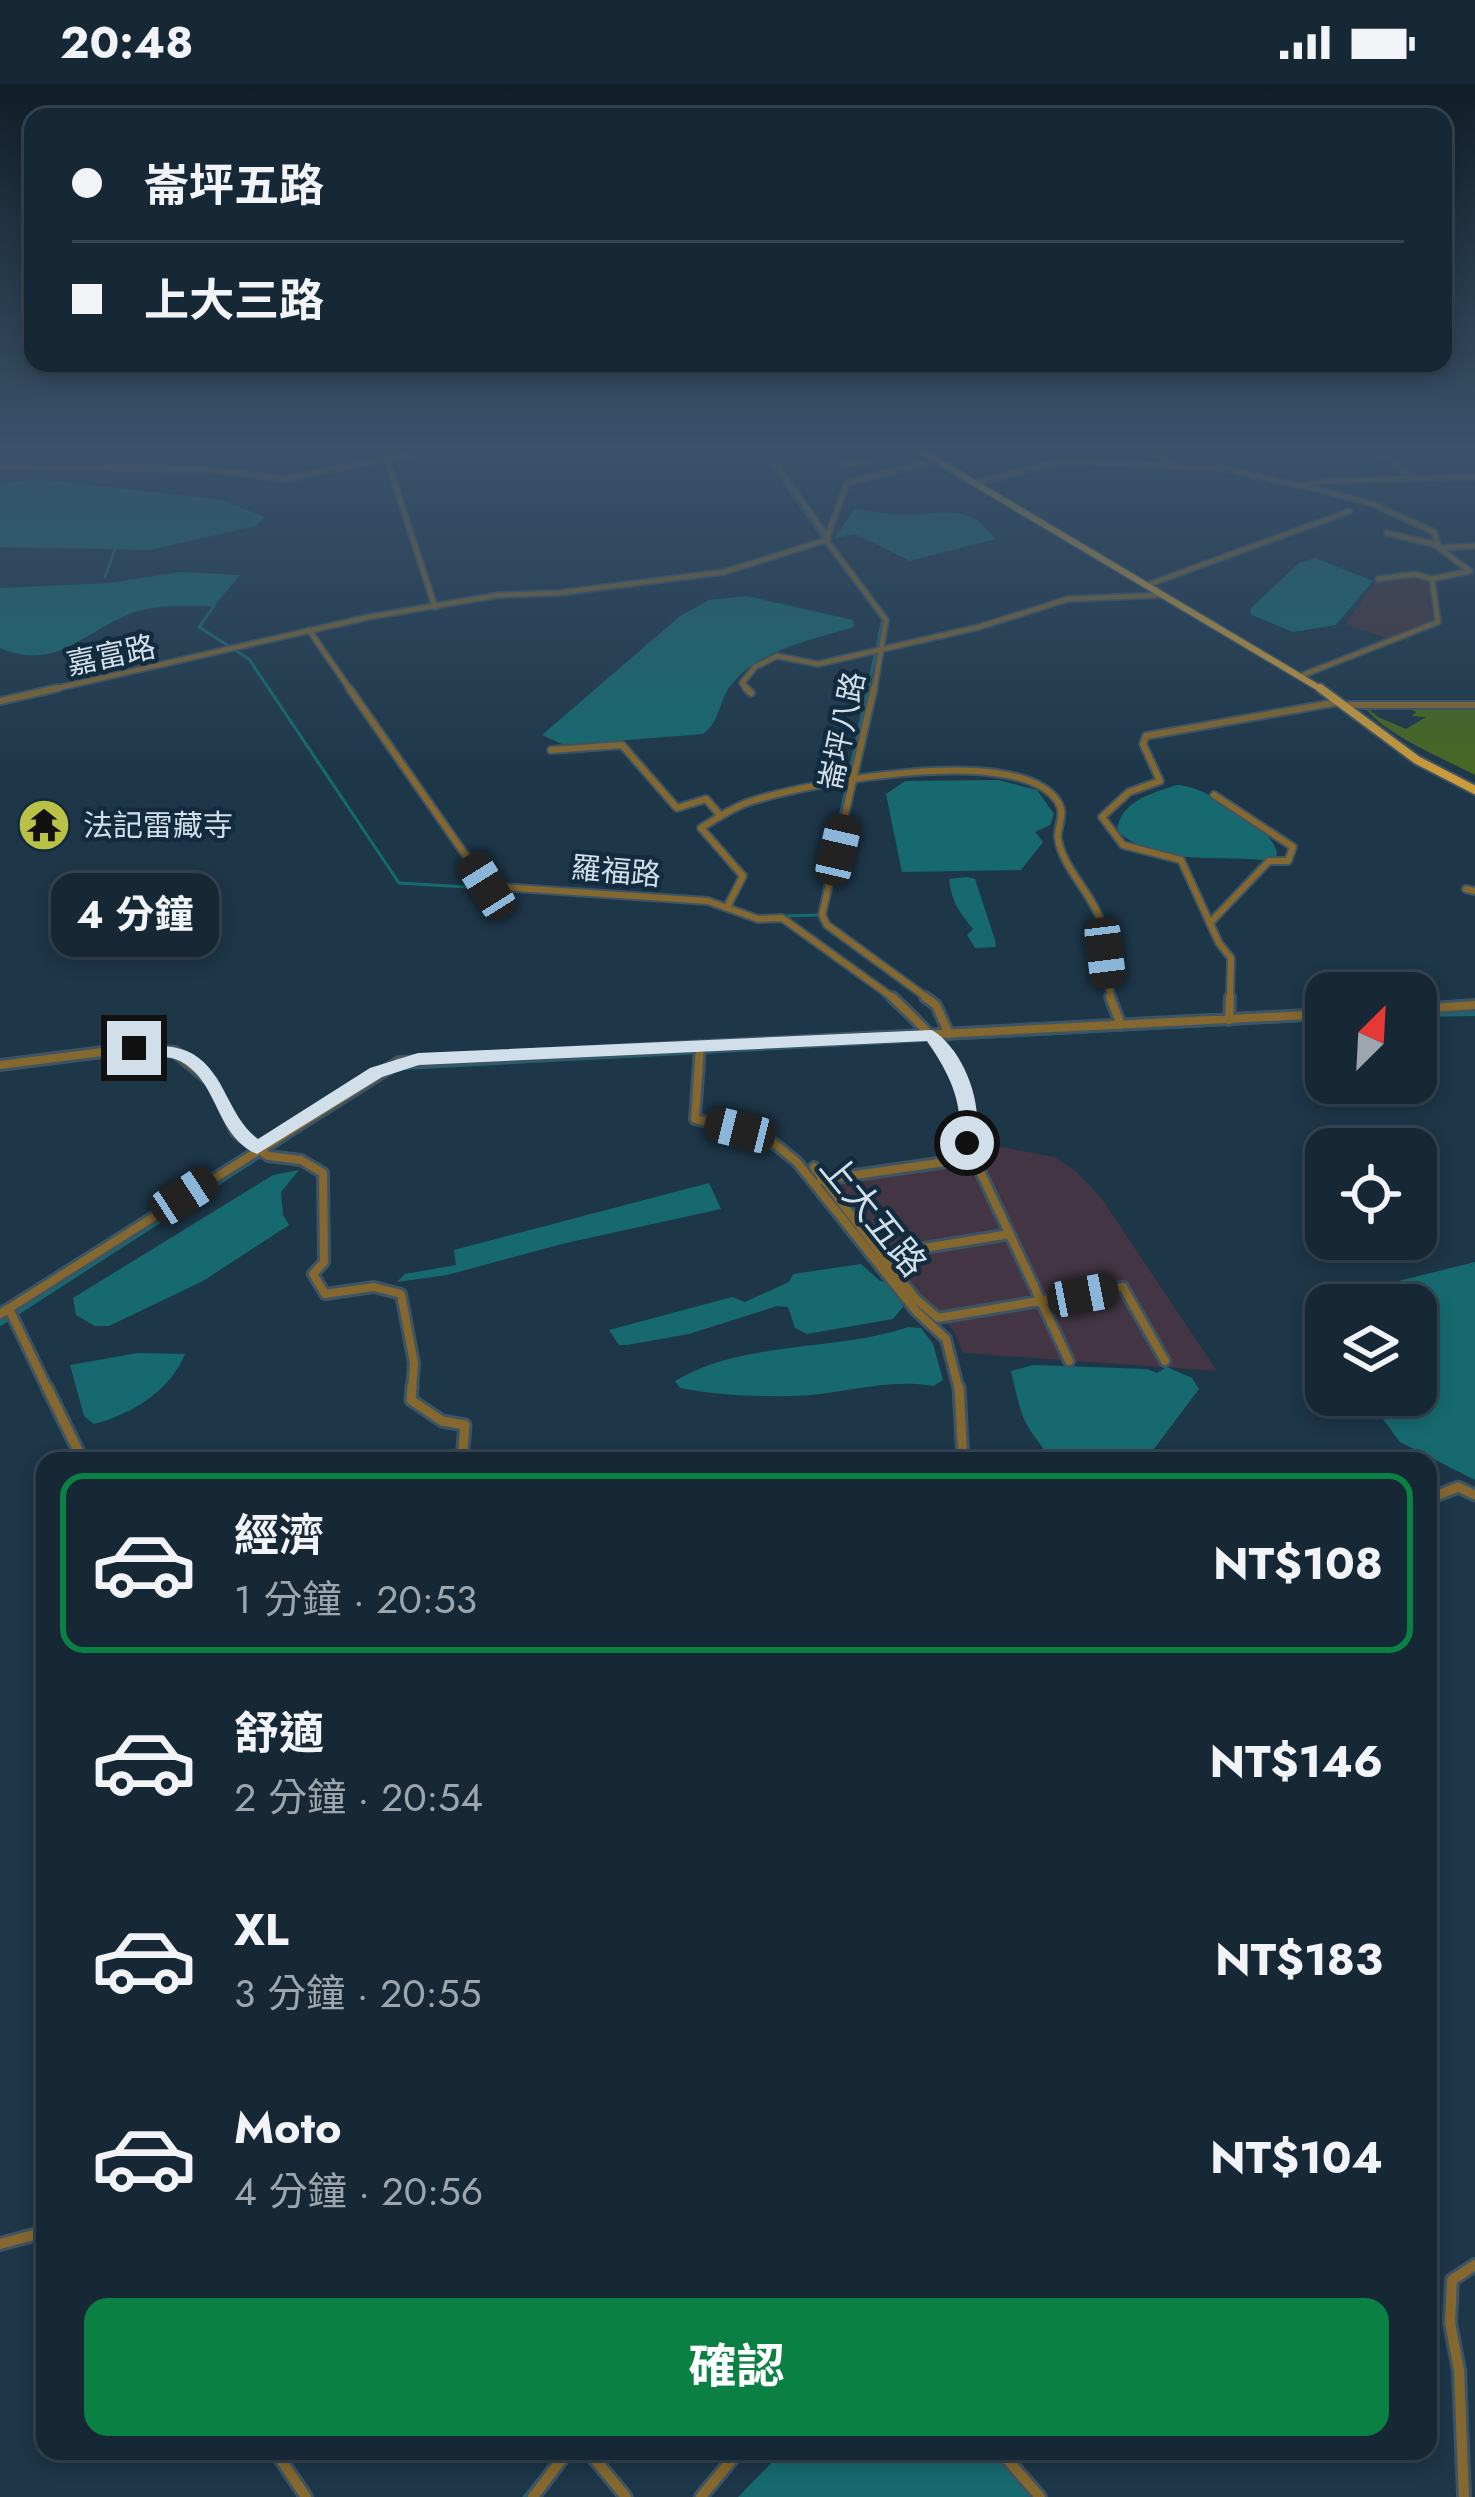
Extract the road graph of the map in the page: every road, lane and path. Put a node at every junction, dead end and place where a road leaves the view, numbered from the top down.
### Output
1 (418, 557) edge
2 (772, 557) edge
3 (840, 557) edge
4 (1101, 557) edge
5 (1223, 557) edge
6 (1451, 557) edge
7 (1378, 579) dead end
8 (1432, 579) junction
9 (1147, 584) junction
10 (1164, 594) junction
11 (435, 608) junction
12 (309, 630) junction
13 (880, 648) junction
14 (1303, 675) junction
15 (752, 693) dead end
16 (0, 701) edge
17 (1341, 704) junction
18 (1475, 705) edge
19 (551, 750) dead end
20 (853, 780) junction
21 (1475, 790) edge
22 (1214, 795) dead end
23 (720, 815) junction
24 (727, 907) junction
25 (1210, 923) junction
26 (1475, 1005) edge
27 (1437, 1008) edge
28 (1305, 1015) edge
29 (1229, 1020) junction
30 (1120, 1025) junction
31 (949, 1034) junction
32 (936, 1039) junction
33 (700, 1050) junction
34 (0, 1065) edge
35 (262, 1151) junction
36 (974, 1158) junction
37 (814, 1167) dead end
38 (820, 1180) junction
39 (1010, 1234) junction
40 (880, 1255) junction
41 (1043, 1302) junction
42 (9, 1313) edge
43 (929, 1318) junction
44 (1070, 1361) dead end
45 (1165, 1361) dead end
46 (78, 1452) edge
47 (463, 1452) edge
48 (962, 1452) edge
49 (1437, 1495) edge
50 (1475, 1495) edge
51 (36, 2234) edge
52 (0, 2244) edge
53 (1475, 2265) edge
54 (281, 2460) edge
55 (561, 2460) edge
56 (595, 2460) edge
57 (732, 2460) edge
58 (1008, 2460) edge
59 (306, 2497) edge
60 (533, 2497) edge
61 (626, 2497) edge
62 (701, 2497) edge
63 (1040, 2497) edge
64 (1464, 2497) edge

1 - 11 street
2 - 11 street, 嘉富路
3 - 13 street, 崙坪八路
4 - 9 main road
5 - 9 street
6 - 8 street
7 - 8 street
8 - 14 street
9 - 10 main road
10 - 13 street
10 - 14 main road
11 - 12 street, 嘉富路
12 - 16 street, 嘉富路
12 - 24 street, 羅福路
13 - 15 street
13 - 20 street, 崙坪八路
14 - 17 main road
17 - 18 street
17 - 21 main road
17 - 25 street
19 - 23 street
20 - 23 street
20 - 30 street
20 - 31 street, 崙坪八路
22 - 25 street
23 - 24 street
24 - 32 street, 羅福路
25 - 29 street
26 - 27 street
28 - 29 street
29 - 30 street
30 - 31 street
31 - 32 street
32 - 33 street
32 - 36 street
33 - 35 street
33 - 43 street, 上大五路
34 - 35 street
35 - 42 street
35 - 47 street
36 - 38 street
36 - 39 street
37 - 38 street
38 - 40 street
39 - 40 street
39 - 41 street
40 - 43 street
41 - 43 street
41 - 44 street
41 - 45 street
42 - 46 street
43 - 48 street, 上大五路
49 - 50 street
51 - 52 street
53 - 64 street
54 - 59 street
55 - 60 street
56 - 61 street
57 - 62 street
58 - 63 street

